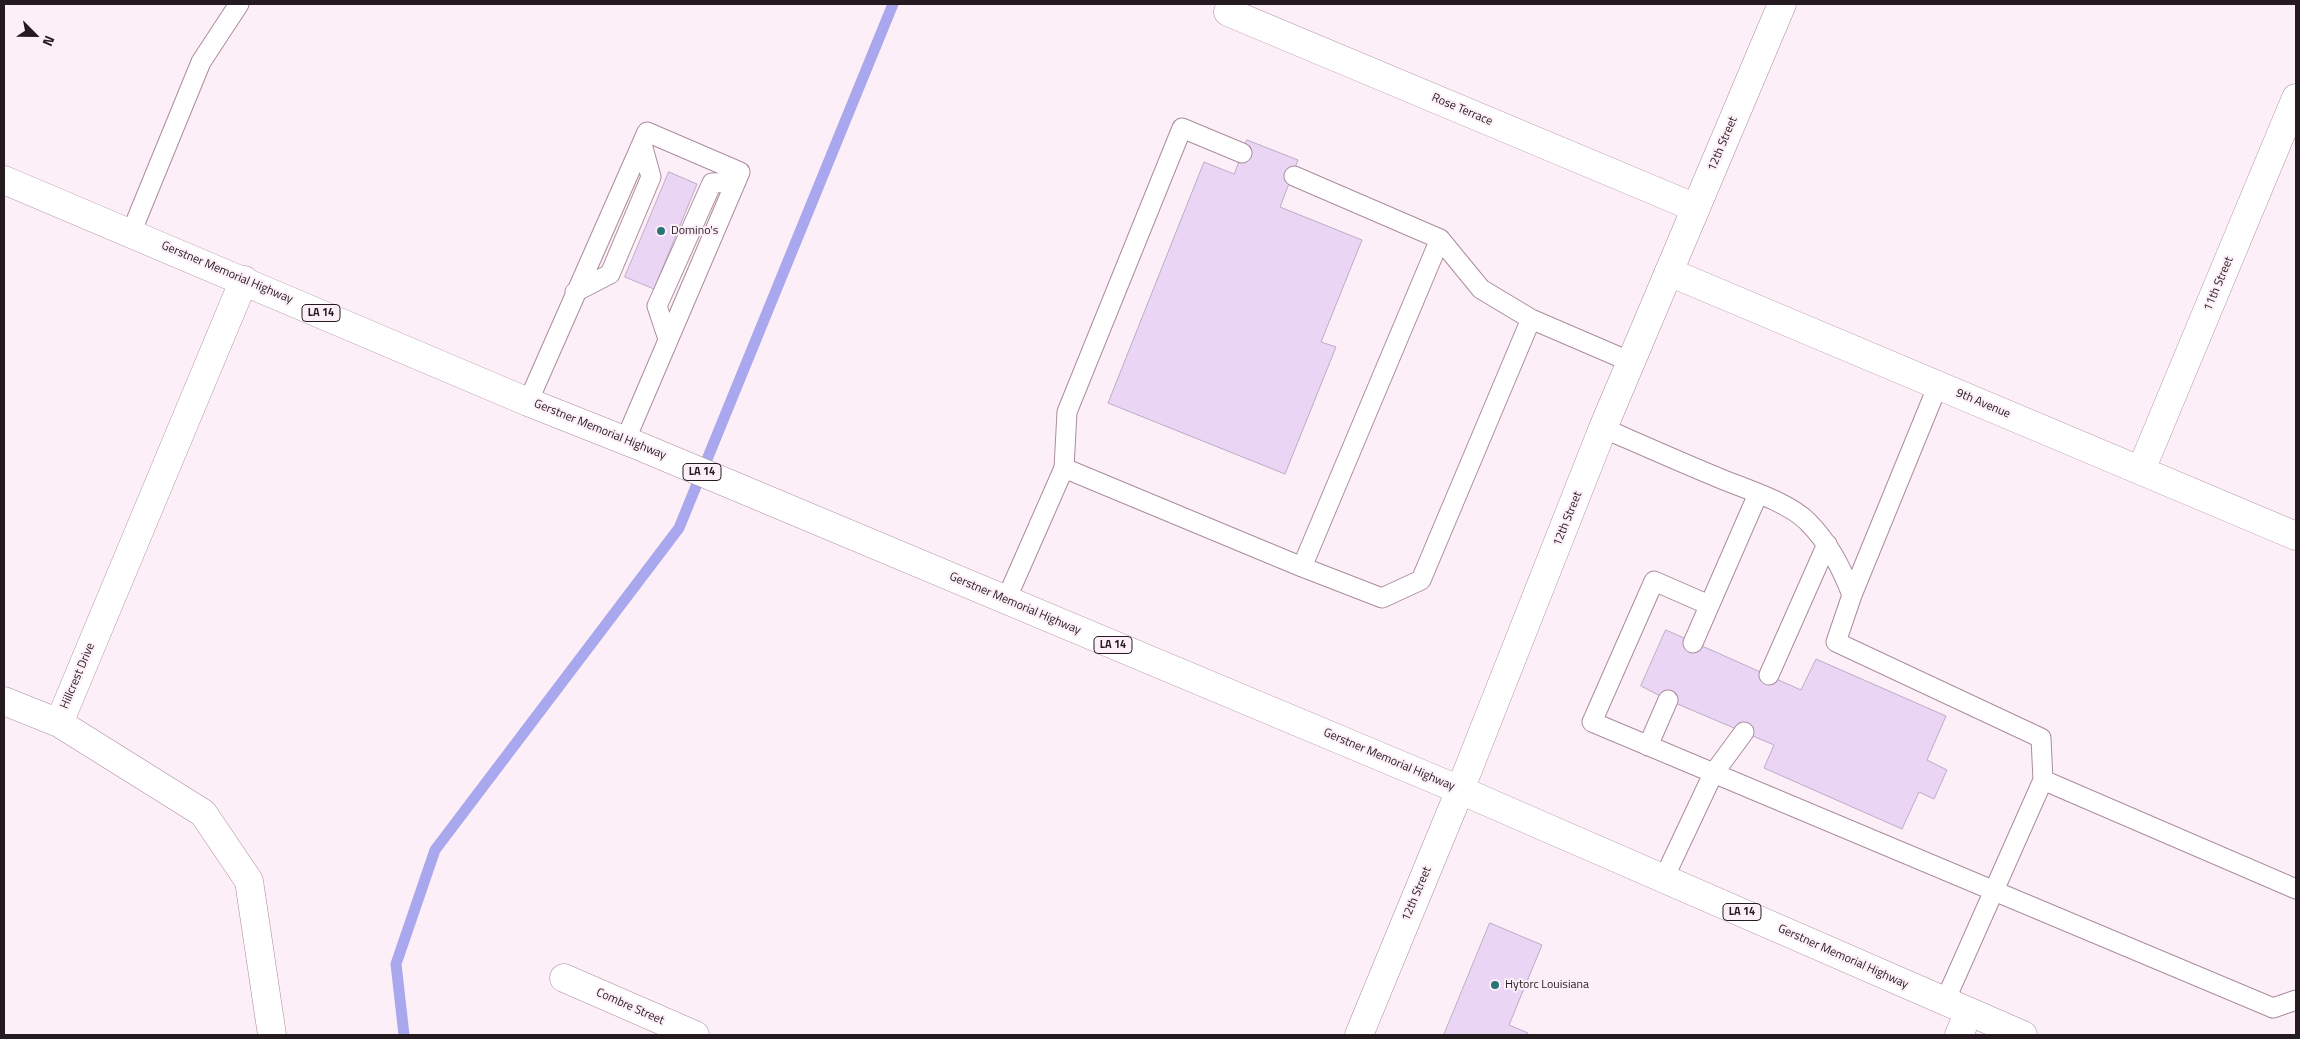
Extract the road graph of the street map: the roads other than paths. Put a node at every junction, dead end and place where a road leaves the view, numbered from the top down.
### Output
1 (239, 4) edge
2 (1782, 4) edge
3 (1229, 8) edge
4 (2296, 98) edge
5 (1242, 153) dead end
6 (1294, 176) dead end
7 (4, 180) edge
8 (1696, 208) junction
9 (132, 233) junction
10 (1440, 239) junction
11 (1669, 272) junction
12 (244, 280) junction
13 (1531, 319) junction
14 (1632, 362) junction
15 (1938, 385) junction
16 (528, 402) junction
17 (1603, 428) junction
18 (632, 443) junction
19 (1064, 468) junction
20 (2141, 470) junction
21 (1758, 494) junction
22 (2296, 536) edge
23 (1827, 544) junction
24 (1302, 567) junction
25 (1852, 595) junction
26 (1006, 600) junction
27 (1708, 605) junction
28 (1693, 643) dead end
29 (1769, 676) dead end
30 (1668, 700) dead end
31 (4, 701) edge
32 (59, 723) junction
33 (1744, 732) dead end
34 (1648, 746) junction
35 (1713, 774) junction
36 (2043, 780) junction
37 (1460, 790) junction
38 (1664, 878) junction
39 (2296, 889) edge
40 (1995, 891) junction
41 (564, 978) dead end
42 (2296, 1000) edge
43 (1958, 1016) edge
44 (272, 1035) edge
45 (696, 1035) edge
46 (1358, 1035) edge
47 (2023, 1035) edge

1 - 9 lane
2 - 8 main road, 12th Street
3 - 8 main road, Rose Terrace
4 - 20 main road, 11th Street
5 - 19 lane
6 - 10 lane
7 - 9 main road, Gerstner Memorial Highway / LA 14
8 - 11 main road, 12th Street
9 - 12 main road, Gerstner Memorial Highway / LA 14
10 - 13 lane
10 - 24 lane
11 - 14 main road, 12th Street
11 - 15 main road, 9th Avenue
12 - 16 main road, Gerstner Memorial Highway / LA 14
12 - 32 main road, Hillcrest Drive
13 - 14 lane
13 - 24 lane
14 - 17 main road, 12th Street
15 - 20 main road, 9th Avenue
15 - 25 lane
16 - 18 main road, Gerstner Memorial Highway / LA 14
16 - 18 lane
17 - 21 lane
17 - 37 main road, 12th Street
18 - 26 main road, Gerstner Memorial Highway / LA 14
19 - 24 lane
19 - 26 lane
20 - 22 main road, 9th Avenue
21 - 23 lane
21 - 27 lane
23 - 25 lane
23 - 29 lane
25 - 36 lane
26 - 37 main road, Gerstner Memorial Highway / LA 14
27 - 28 lane
27 - 34 lane
30 - 34 lane
31 - 32 main road
32 - 44 main road, Hillcrest Drive
33 - 35 lane
34 - 35 lane
35 - 38 lane
35 - 40 lane
36 - 39 lane
36 - 40 lane
37 - 38 main road, Gerstner Memorial Highway / LA 14
37 - 46 main road, 12th Street
38 - 43 main road, Gerstner Memorial Highway / LA 14
40 - 42 lane
40 - 43 lane
41 - 45 main road, Combre Street
43 - 47 main road, Gerstner Memorial Highway / LA 14

